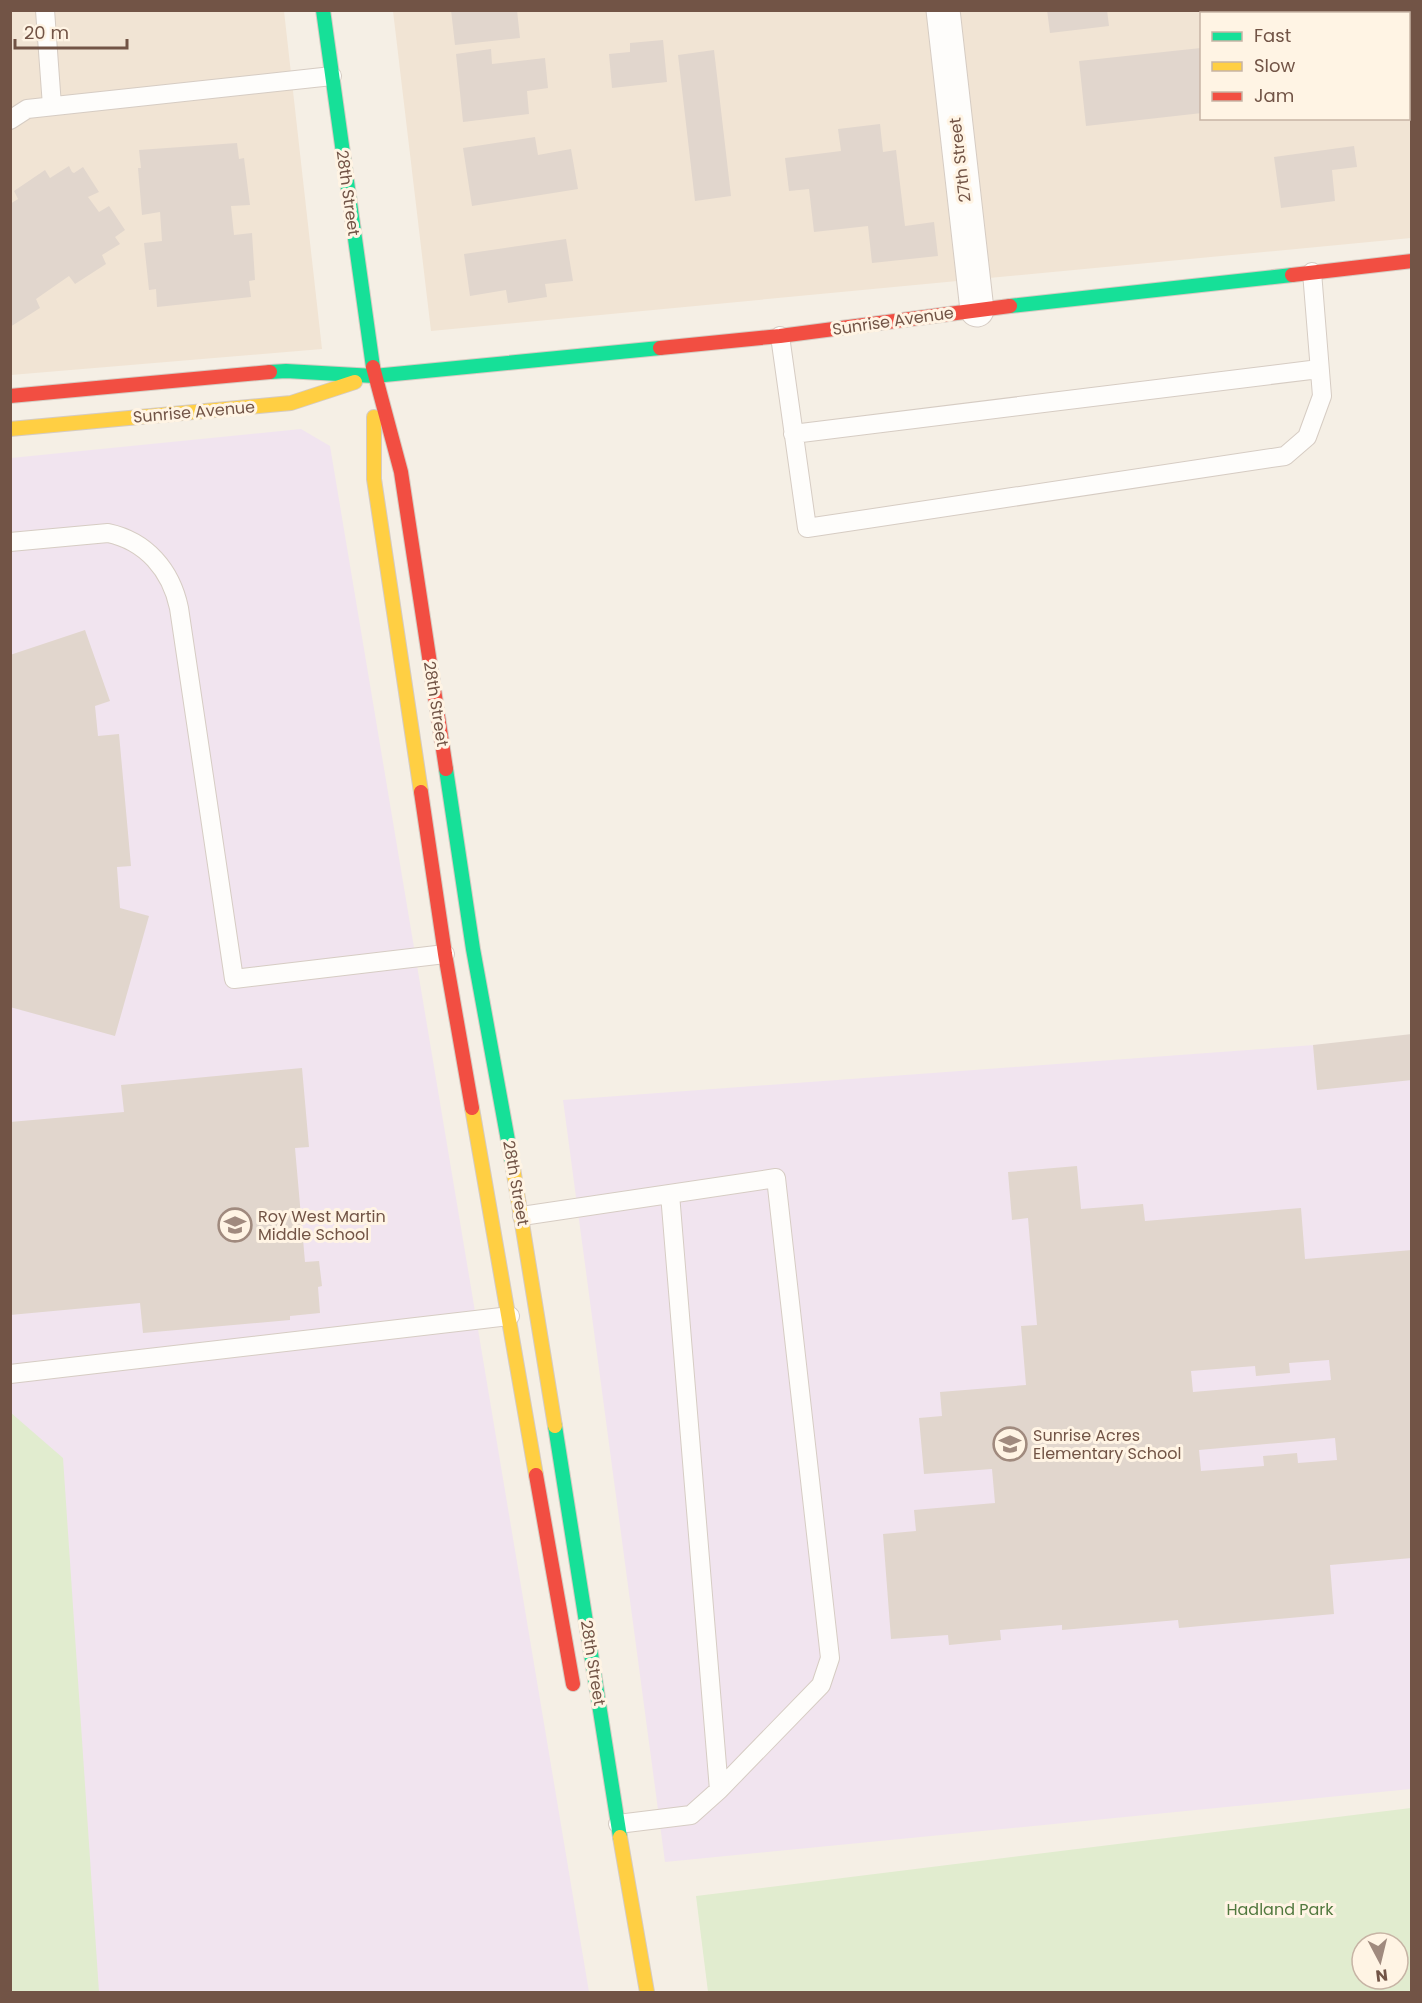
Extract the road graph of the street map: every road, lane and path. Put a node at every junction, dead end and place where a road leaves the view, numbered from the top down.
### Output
1 (45, 10) edge
2 (323, 10) edge
3 (943, 10) edge
4 (332, 76) junction
5 (52, 106) junction
6 (10, 120) edge
7 (1412, 261) edge
8 (1312, 272) junction
9 (977, 310) junction
10 (780, 336) junction
11 (1319, 369) junction
12 (374, 376) junction
13 (10, 396) edge
14 (10, 429) edge
15 (793, 434) junction
16 (10, 542) edge
17 (459, 952) junction
18 (670, 1194) junction
19 (522, 1216) junction
20 (510, 1316) junction
21 (10, 1374) edge
22 (576, 1701) dead end
23 (719, 1790) junction
24 (618, 1824) junction
25 (647, 1992) edge

1 - 5 lane
2 - 4 street, 28th Street
3 - 9 street, 27th Street
4 - 5 lane
4 - 12 street, 28th Street
5 - 6 lane
7 - 8 street, Sunrise Avenue
8 - 9 street, Sunrise Avenue
8 - 11 lane
9 - 10 street, Sunrise Avenue
10 - 12 street, Sunrise Avenue
10 - 15 lane
11 - 15 lane
11 - 15 lane
12 - 13 street, Sunrise Avenue
12 - 14 street, Sunrise Avenue
12 - 17 street, 28th Street
12 - 17 street, 28th Street
16 - 17 lane
17 - 19 street, 28th Street
17 - 20 street, 28th Street
18 - 19 lane
18 - 23 lane
18 - 23 lane
19 - 24 street, 28th Street
20 - 21 lane
20 - 22 street, 28th Street
23 - 24 lane
24 - 25 street, 28th Street

